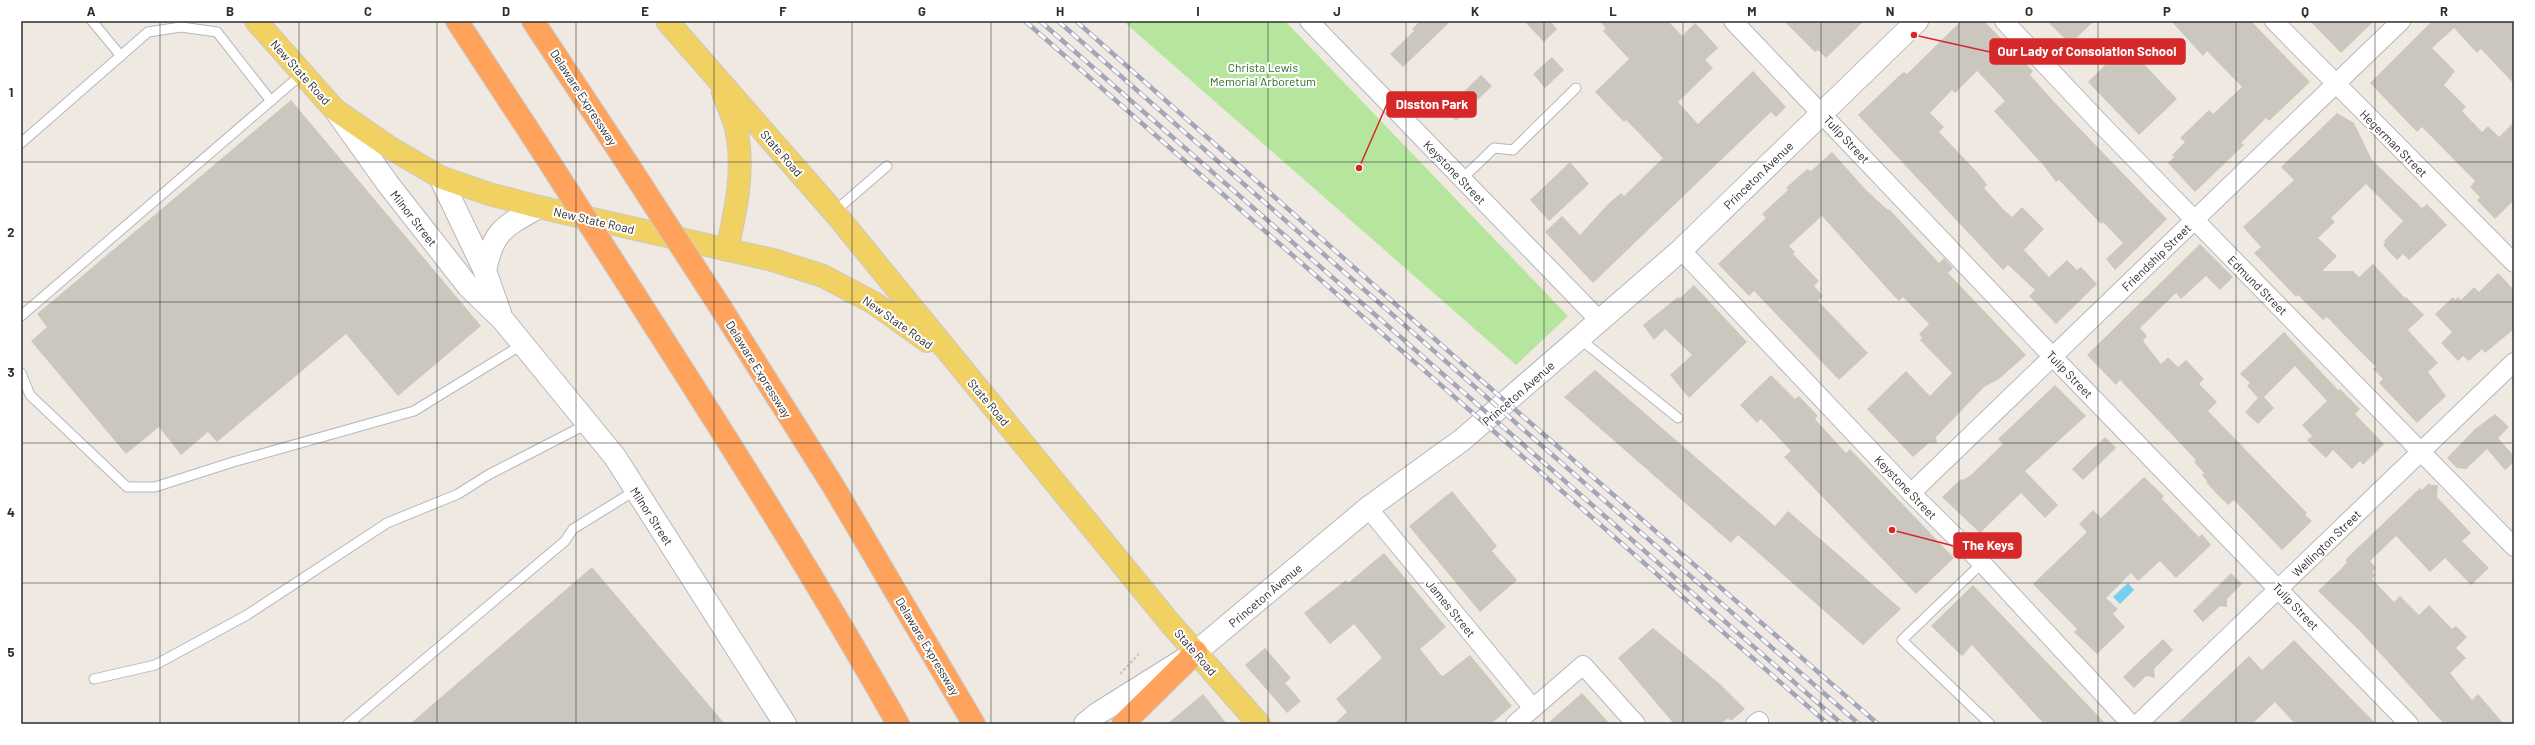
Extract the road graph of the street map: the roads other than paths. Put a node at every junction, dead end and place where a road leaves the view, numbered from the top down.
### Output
1 (92, 21) edge
2 (256, 21) edge
3 (457, 21) edge
4 (533, 21) edge
5 (667, 21) edge
6 (1310, 21) edge
7 (1733, 21) edge
8 (1918, 21) edge
9 (2004, 21) edge
10 (2274, 21) edge
11 (2401, 21) edge
12 (121, 56) junction
13 (302, 74) junction
14 (718, 80) junction
15 (2335, 84) junction
16 (1576, 88) dead end
17 (271, 101) junction
18 (334, 109) junction
19 (1823, 113) junction
20 (21, 143) edge
21 (887, 166) dead end
22 (440, 177) junction
23 (1462, 179) junction
24 (539, 207) junction
25 (834, 212) junction
26 (2195, 221) junction
27 (727, 250) junction
28 (1681, 250) junction
29 (2514, 263) edge
30 (485, 271) junction
31 (21, 316) edge
32 (503, 320) junction
33 (1601, 322) junction
34 (1580, 340) junction
35 (523, 344) junction
36 (2052, 356) junction
37 (2514, 362) edge
38 (962, 370) junction
39 (21, 373) edge
40 (1678, 418) dead end
41 (589, 423) junction
42 (2422, 450) junction
43 (636, 490) junction
44 (1911, 493) junction
45 (1368, 508) junction
46 (2514, 547) edge
47 (1982, 563) junction
48 (2279, 588) junction
49 (1196, 652) junction
50 (94, 679) dead end
51 (1533, 708) junction
52 (973, 722) edge
53 (348, 724) edge
54 (785, 724) edge
55 (898, 724) edge
56 (1085, 724) edge
57 (1123, 724) edge
58 (1259, 724) edge
59 (1515, 724) edge
60 (1636, 724) edge
61 (1990, 724) edge
62 (2131, 724) edge
63 (2138, 724) edge
64 (2410, 724) edge

1 - 12 lane
2 - 13 main road, New State Road
3 - 55 highway, bridge
4 - 52 highway, Delaware Expressway, bridge
5 - 14 main road, State Road
6 - 23 street, Keystone Street
7 - 19 street, Tulip Street
8 - 19 main road, Princeton Avenue
9 - 26 street, Edmund Street
10 - 15 street, Hegerman Street
11 - 15 street, Friendship Street
12 - 17 lane
12 - 20 lane
13 - 17 lane
13 - 18 main road, New State Road
14 - 25 main road, State Road
14 - 27 main road, State Road
15 - 26 street, Friendship Street
15 - 29 street, Hegerman Street
16 - 23 lane
17 - 31 lane
18 - 22 main road, New State Road
18 - 32 main road, Milnor Street
19 - 28 main road, Princeton Avenue
19 - 36 street, Tulip Street
21 - 25 lane
22 - 24 main road, New State Road
22 - 30 main road, Milnor Street
23 - 33 street, Keystone Street
24 - 27 main road, New State Road
24 - 30 main road
25 - 38 main road, State Road
26 - 36 street, Friendship Street
26 - 42 street, Edmund Street
27 - 38 main road, New State Road
28 - 33 main road, Princeton Avenue
28 - 44 street, Keystone Street
30 - 32 main road, Milnor Street
32 - 35 main road, Milnor Street
33 - 34 main road, Princeton Avenue
34 - 40 lane
34 - 45 main road, Princeton Avenue
35 - 39 lane
35 - 41 main road, Milnor Street
36 - 44 street, Friendship Street
36 - 48 street, Tulip Street
37 - 42 street, Wellington Street
38 - 49 main road, State Road
41 - 43 main road, Milnor Street
41 - 50 lane
42 - 46 street, Edmund Street
42 - 48 street, Wellington Street
43 - 53 lane
43 - 54 main road, Milnor Street
44 - 47 street, Keystone Street
45 - 49 main road, Princeton Avenue
45 - 51 street, James Street
47 - 61 lane
47 - 62 street, Keystone Street
48 - 63 street, Wellington Street
48 - 64 street, Tulip Street
49 - 56 main road, Princeton Avenue
49 - 57 highway
49 - 58 main road, State Road
51 - 59 street
51 - 60 street

